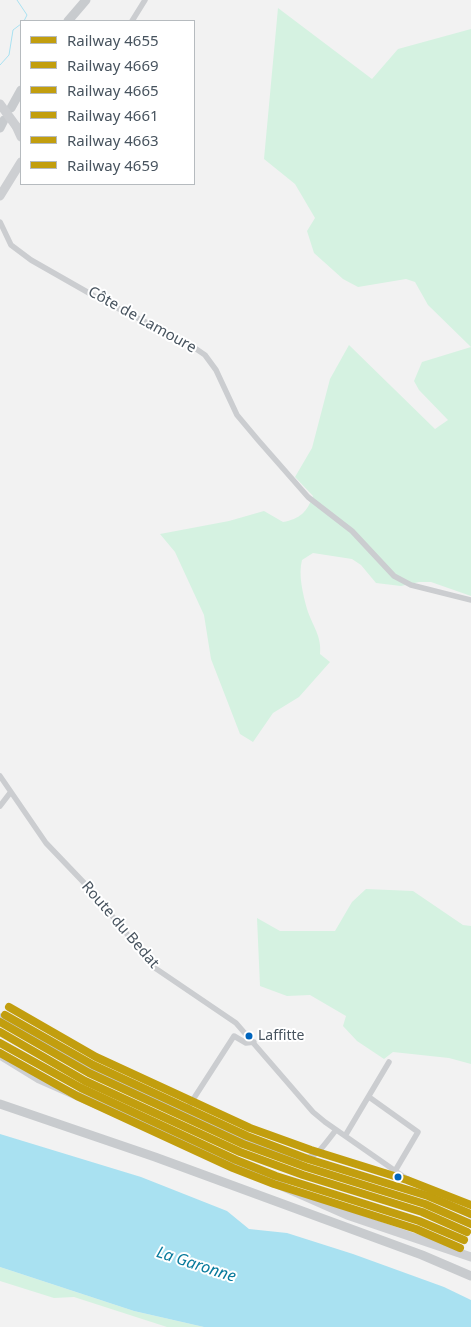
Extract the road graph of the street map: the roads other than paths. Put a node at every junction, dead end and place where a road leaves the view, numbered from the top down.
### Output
1 (86, 0) edge
2 (145, 0) edge
3 (69, 20) edge
4 (133, 20) edge
5 (20, 92) edge
6 (0, 104) edge
7 (11, 108) dead end
8 (20, 135) edge
9 (20, 164) edge
10 (0, 196) edge
11 (0, 222) edge
12 (471, 600) edge
13 (0, 776) edge
14 (10, 793) junction
15 (0, 806) edge
16 (0, 1016) edge
17 (254, 1042) junction
18 (0, 1054) edge
19 (389, 1062) dead end
20 (369, 1097) junction
21 (0, 1104) edge
22 (185, 1112) junction
23 (336, 1130) junction
24 (345, 1136) junction
25 (395, 1171) junction
26 (471, 1216) edge
27 (471, 1256) edge
28 (471, 1276) edge

1 - 3 main road
2 - 4 street
5 - 7 main road
6 - 8 main road, bridge
9 - 10 main road
11 - 12 street, Côte de Lamoure
13 - 14 street, Route du Bedat
14 - 15 street
14 - 17 street, Route du Bedat
16 - 22 street
17 - 22 street
17 - 23 street, Route du Bedat
18 - 27 main road
19 - 20 street
20 - 24 street
20 - 25 street
21 - 28 main road
22 - 23 street
23 - 24 street, Route du Bedat
24 - 25 street, Route du Bedat
25 - 26 street, Route du Bedat

